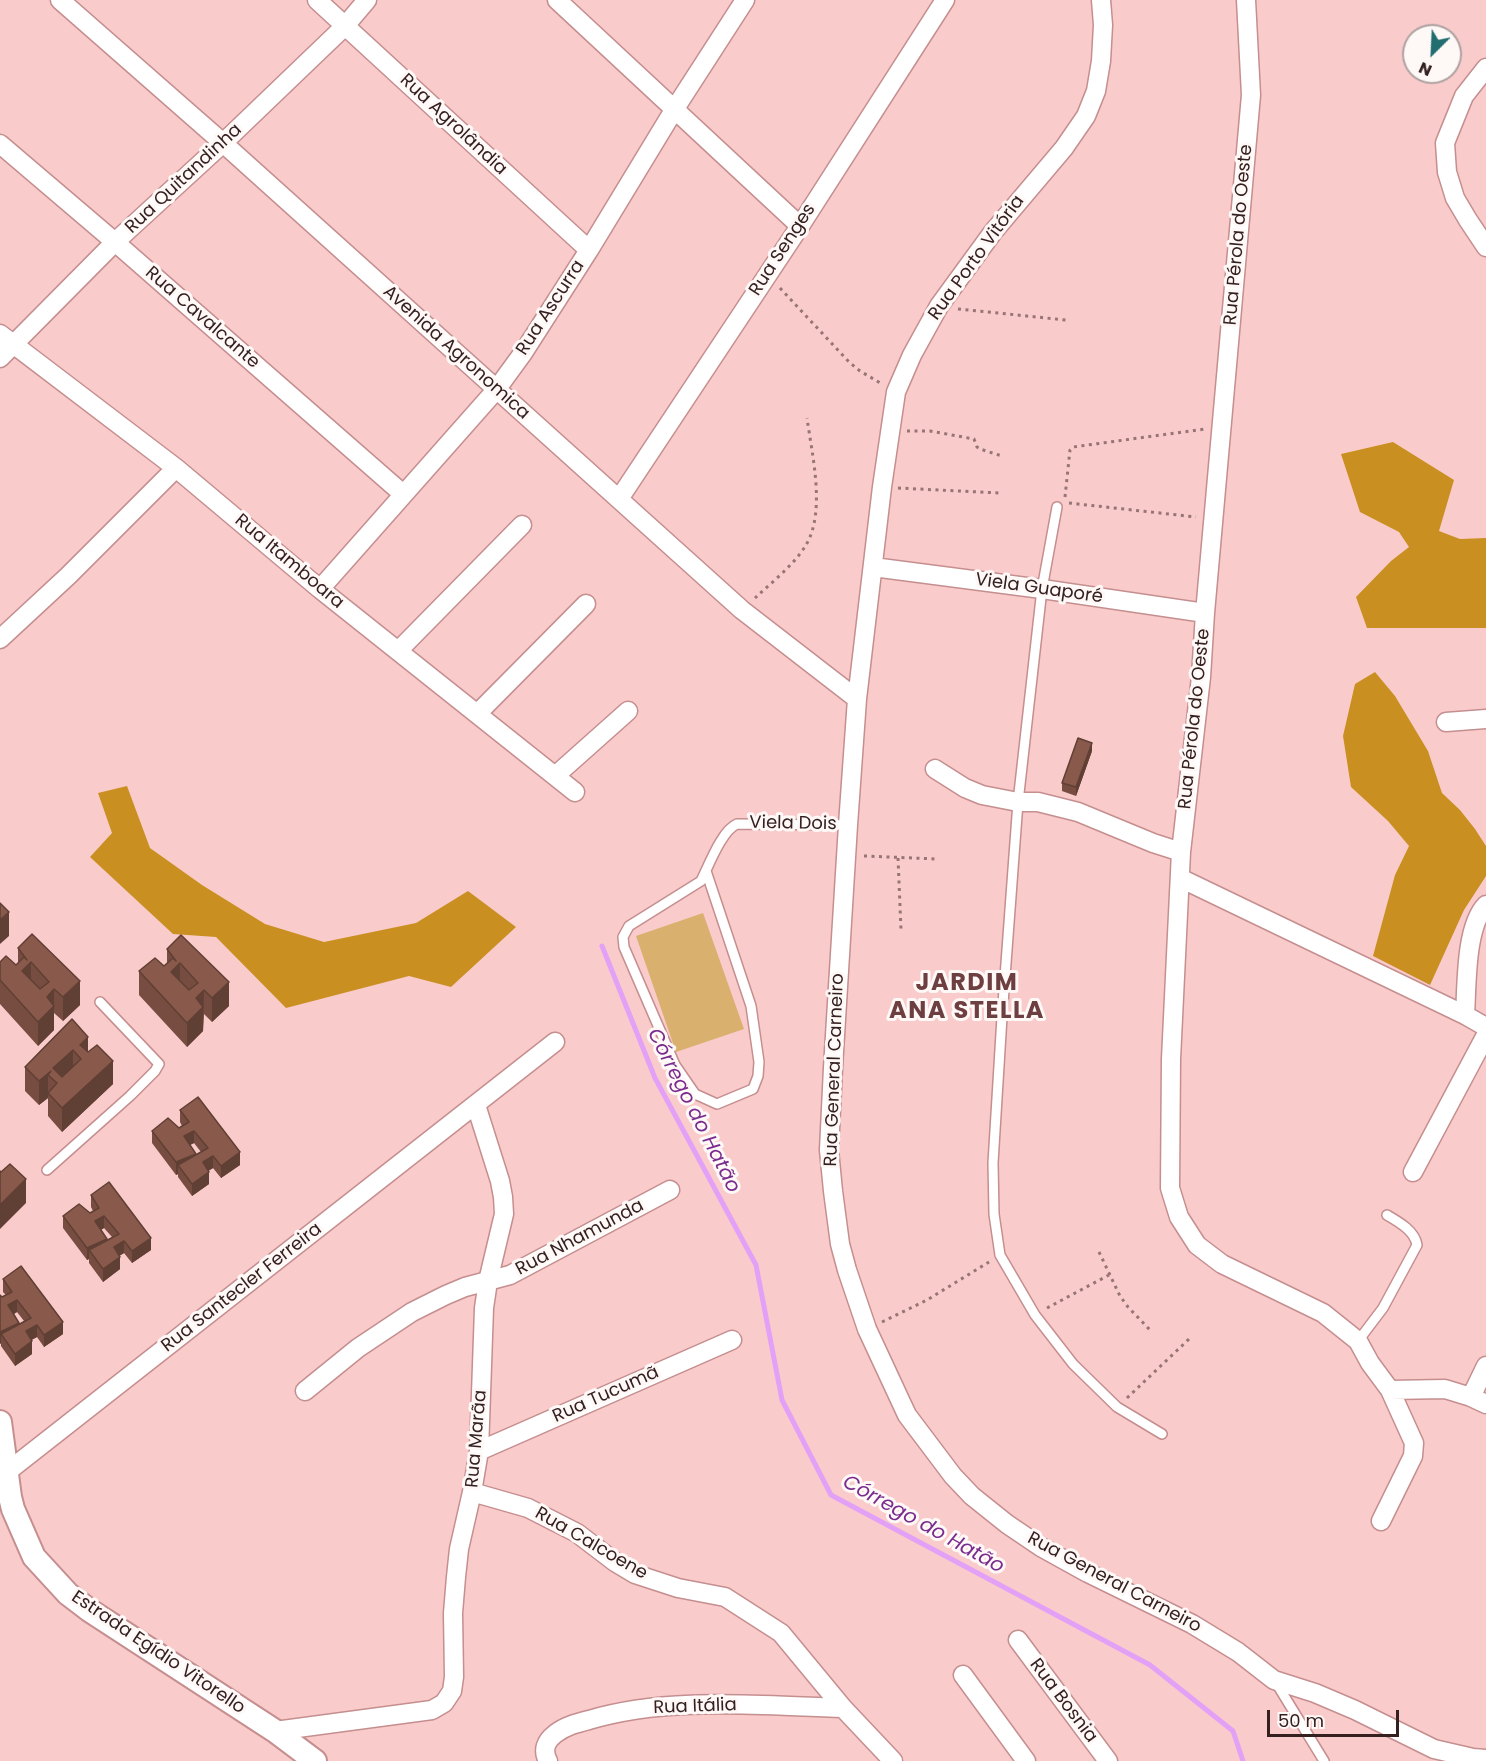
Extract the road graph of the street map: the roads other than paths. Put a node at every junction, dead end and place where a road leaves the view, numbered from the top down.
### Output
1 (60, 0) edge
2 (316, 0) edge
3 (367, 0) edge
4 (745, 0) edge
5 (945, 0) edge
6 (1101, 0) edge
7 (1246, 0) edge
8 (568, 4) edge
9 (345, 26) junction
10 (1486, 68) edge
11 (674, 110) junction
12 (223, 143) junction
13 (0, 144) edge
14 (800, 225) junction
15 (115, 242) junction
16 (1486, 247) edge
17 (589, 250) junction
18 (4, 346) edge
19 (496, 390) junction
20 (176, 468) junction
21 (403, 494) junction
22 (619, 499) junction
23 (1057, 507) dead end
24 (522, 525) dead end
25 (873, 567) junction
26 (320, 589) junction
27 (1042, 589) junction
28 (586, 604) dead end
29 (1205, 613) junction
30 (0, 639) edge
31 (398, 651) junction
32 (857, 699) junction
33 (628, 711) dead end
34 (477, 714) junction
35 (1486, 719) edge
36 (1446, 722) dead end
37 (935, 769) dead end
38 (555, 776) junction
39 (575, 792) dead end
40 (1018, 802) junction
41 (848, 825) junction
42 (1181, 852) junction
43 (706, 871) junction
44 (1180, 878) junction
45 (1486, 905) edge
46 (100, 1002) dead end
47 (1465, 1015) junction
48 (1486, 1027) edge
49 (1486, 1035) edge
50 (555, 1042) dead end
51 (476, 1105) junction
52 (47, 1170) dead end
53 (1413, 1172) dead end
54 (670, 1190) dead end
55 (1387, 1215) dead end
56 (488, 1281) junction
57 (732, 1340) dead end
58 (1358, 1341) junction
59 (1486, 1366) edge
60 (1390, 1390) junction
61 (305, 1391) dead end
62 (1479, 1401) edge
63 (0, 1422) edge
64 (1162, 1434) dead end
65 (479, 1451) junction
66 (8, 1472) junction
67 (472, 1492) junction
68 (6, 1514) edge
69 (1381, 1521) dead end
70 (1018, 1640) dead end
71 (963, 1675) dead end
72 (1274, 1680) junction
73 (843, 1708) junction
74 (275, 1731) junction
75 (1486, 1759) edge
76 (315, 1761) edge
77 (548, 1761) edge
78 (893, 1761) edge
79 (1026, 1761) edge
80 (1108, 1761) edge
81 (1324, 1761) edge

1 - 12 street, Avenida Agronomica
2 - 9 street, Rua Agrolândia
3 - 9 street, Rua Quitandinha
4 - 11 street, Rua Ascurra
5 - 14 street, Rua Senges
6 - 25 street, Rua Porto Vitória
7 - 29 street, Rua Pérola do Oeste
8 - 11 street
9 - 12 street, Rua Quitandinha
9 - 17 street, Rua Agrolândia
10 - 16 street
11 - 14 street
11 - 17 street, Rua Ascurra
12 - 15 street, Rua Quitandinha
12 - 19 street, Avenida Agronomica
13 - 15 street, Rua Cavalcante
14 - 22 street, Rua Senges
15 - 18 street, Rua Quitandinha
15 - 21 street, Rua Cavalcante
17 - 19 street, Rua Ascurra
18 - 20 street, Rua Itamboara
19 - 21 street, Rua Ascurra
19 - 22 street, Avenida Agronomica
20 - 26 street, Rua Itamboara
20 - 30 street
21 - 26 street, Rua Ascurra
22 - 32 street, Avenida Agronomica
23 - 27 lane
24 - 31 street
25 - 27 street, Viela Guaporé
25 - 32 street, Rua General Carneiro
26 - 31 street, Rua Itamboara
27 - 29 street, Viela Guaporé
27 - 40 lane
28 - 34 street
29 - 42 street, Rua Pérola do Oeste
31 - 34 street, Rua Itamboara
32 - 41 street, Rua General Carneiro
33 - 38 street
34 - 38 street, Rua Itamboara
35 - 36 street
37 - 40 street
38 - 39 street, Rua Itamboara
40 - 42 street
40 - 64 lane
41 - 43 lane, Viela Dois
41 - 72 street, Rua General Carneiro
42 - 44 street, Rua Pérola do Oeste
43 - 43 lane
44 - 47 street
44 - 58 street, Rua Pérola do Oeste
45 - 47 street
46 - 52 lane
47 - 48 street
49 - 53 street
50 - 51 street
51 - 56 street, Rua Marãa
51 - 66 street, Rua Santecler Ferreira
54 - 56 street, Rua Nhamunda
55 - 58 lane
56 - 61 street, Rua Nhamunda
56 - 65 street, Rua Marãa
57 - 65 street, Rua Tucumã
58 - 60 street
59 - 62 street
60 - 62 street
60 - 69 street
63 - 66 street, Estrada Egídio Vitorello
65 - 67 street, Rua Marãa
66 - 68 street, Estrada Egídio Vitorello
67 - 73 street, Rua Calcoene
67 - 74 street, Rua Marãa
68 - 74 street, Estrada Egídio Vitorello
70 - 80 street, Rua Bosnia
71 - 79 street
72 - 75 street, Rua General Carneiro
72 - 81 lane
73 - 77 street, Rua Itália
73 - 78 street, Rua Calcoene
74 - 76 street, Estrada Egídio Vitorello

